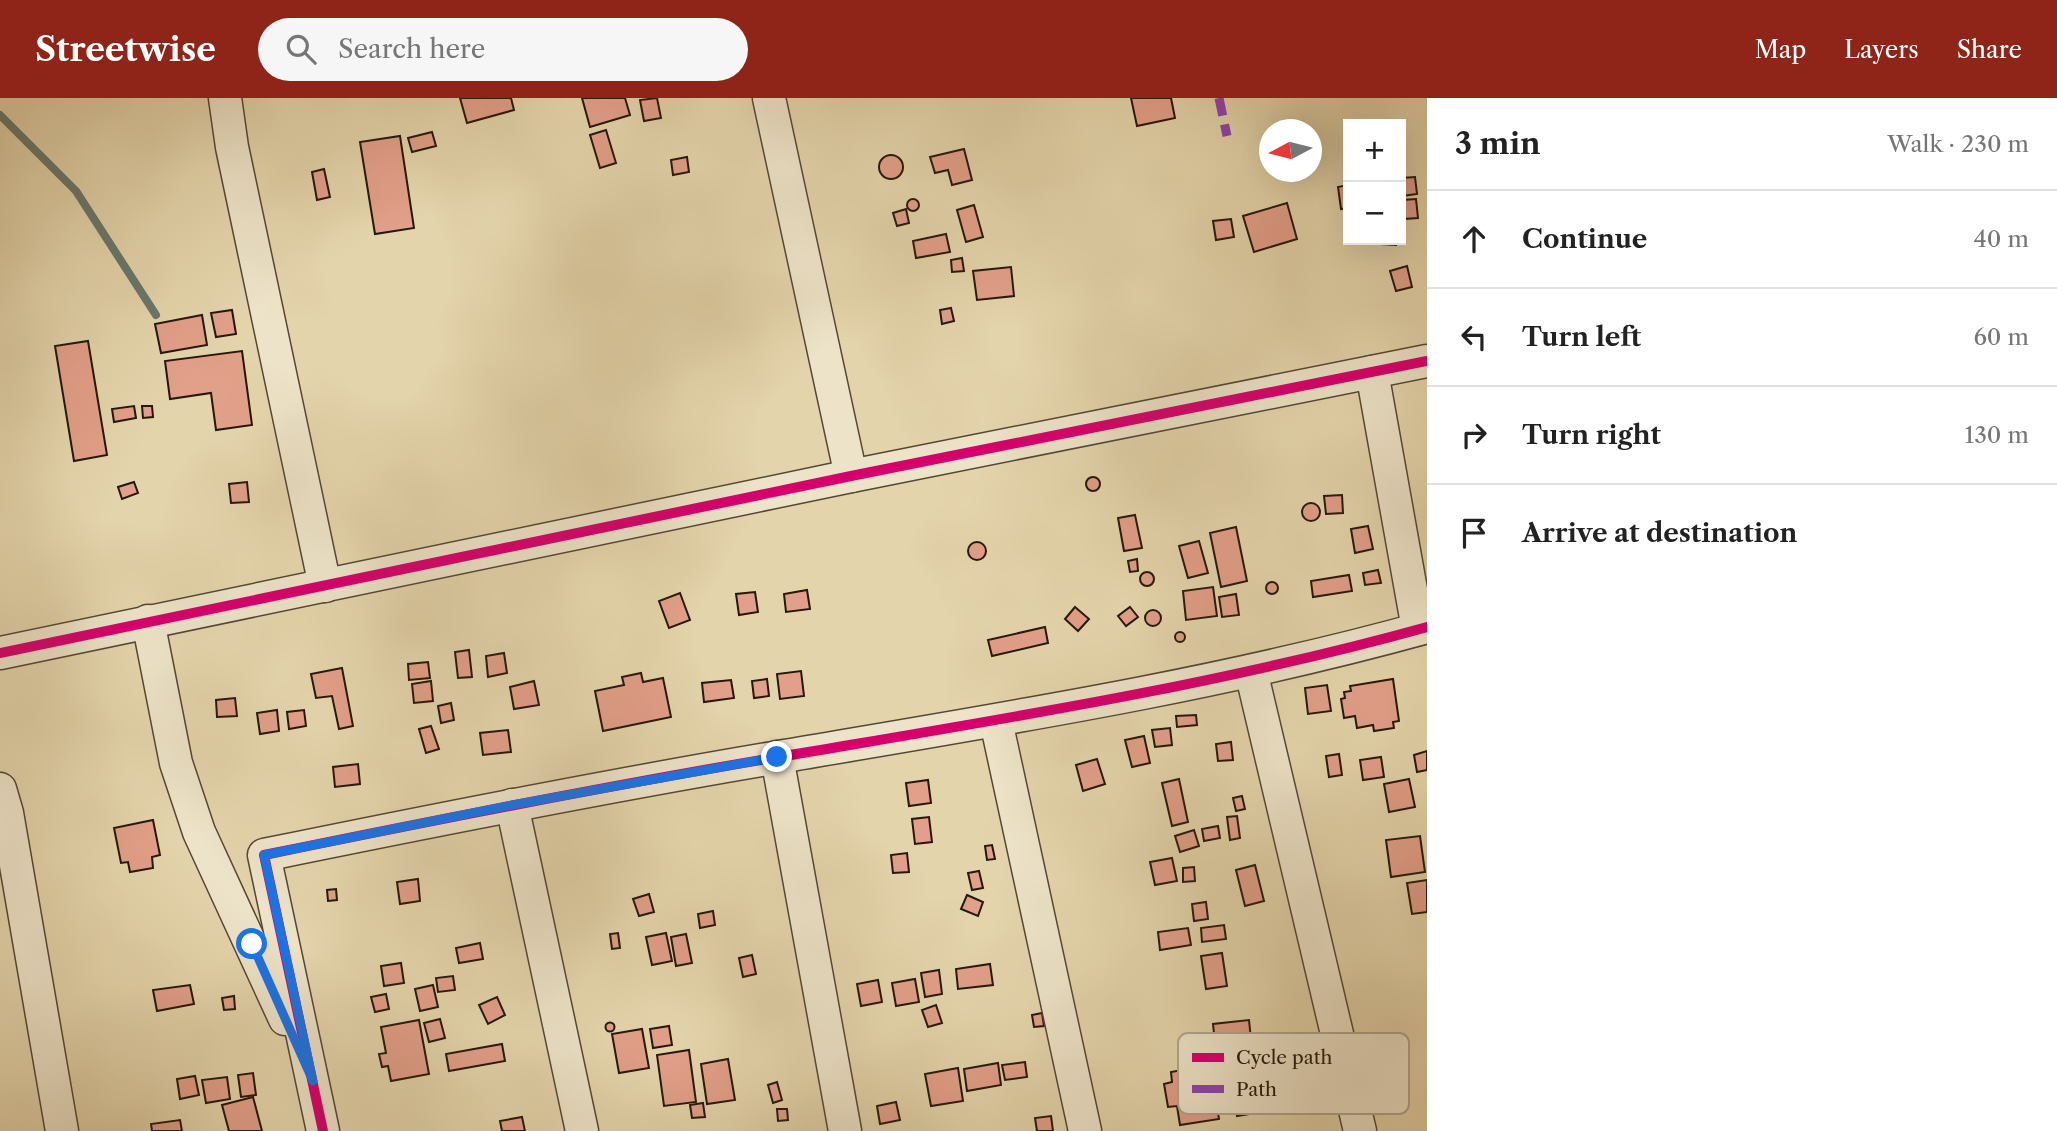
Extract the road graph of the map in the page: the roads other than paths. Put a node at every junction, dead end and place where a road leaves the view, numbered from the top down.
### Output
1 (225, 98) edge
2 (769, 98) edge
3 (1427, 361) edge
4 (1372, 372) junction
5 (851, 476) junction
6 (325, 586) junction
7 (148, 621) junction
8 (1423, 628) edge
9 (0, 653) edge
10 (1251, 671) junction
11 (996, 721) junction
12 (777, 757) junction
13 (0, 789) edge
14 (512, 805) junction
15 (1337, 1033) edge
16 (313, 1081) junction
17 (62, 1131) edge
18 (323, 1131) edge
19 (582, 1131) edge
20 (845, 1131) edge
21 (1085, 1131) edge

1 - 6 street
2 - 5 street
3 - 4 street
4 - 5 street
4 - 8 street
5 - 6 street
6 - 7 street
7 - 9 street
7 - 16 street
8 - 10 street
10 - 11 street
10 - 15 street
11 - 12 street
11 - 21 street
12 - 14 street
12 - 20 street
13 - 17 street
14 - 16 street
14 - 19 street
16 - 18 street

